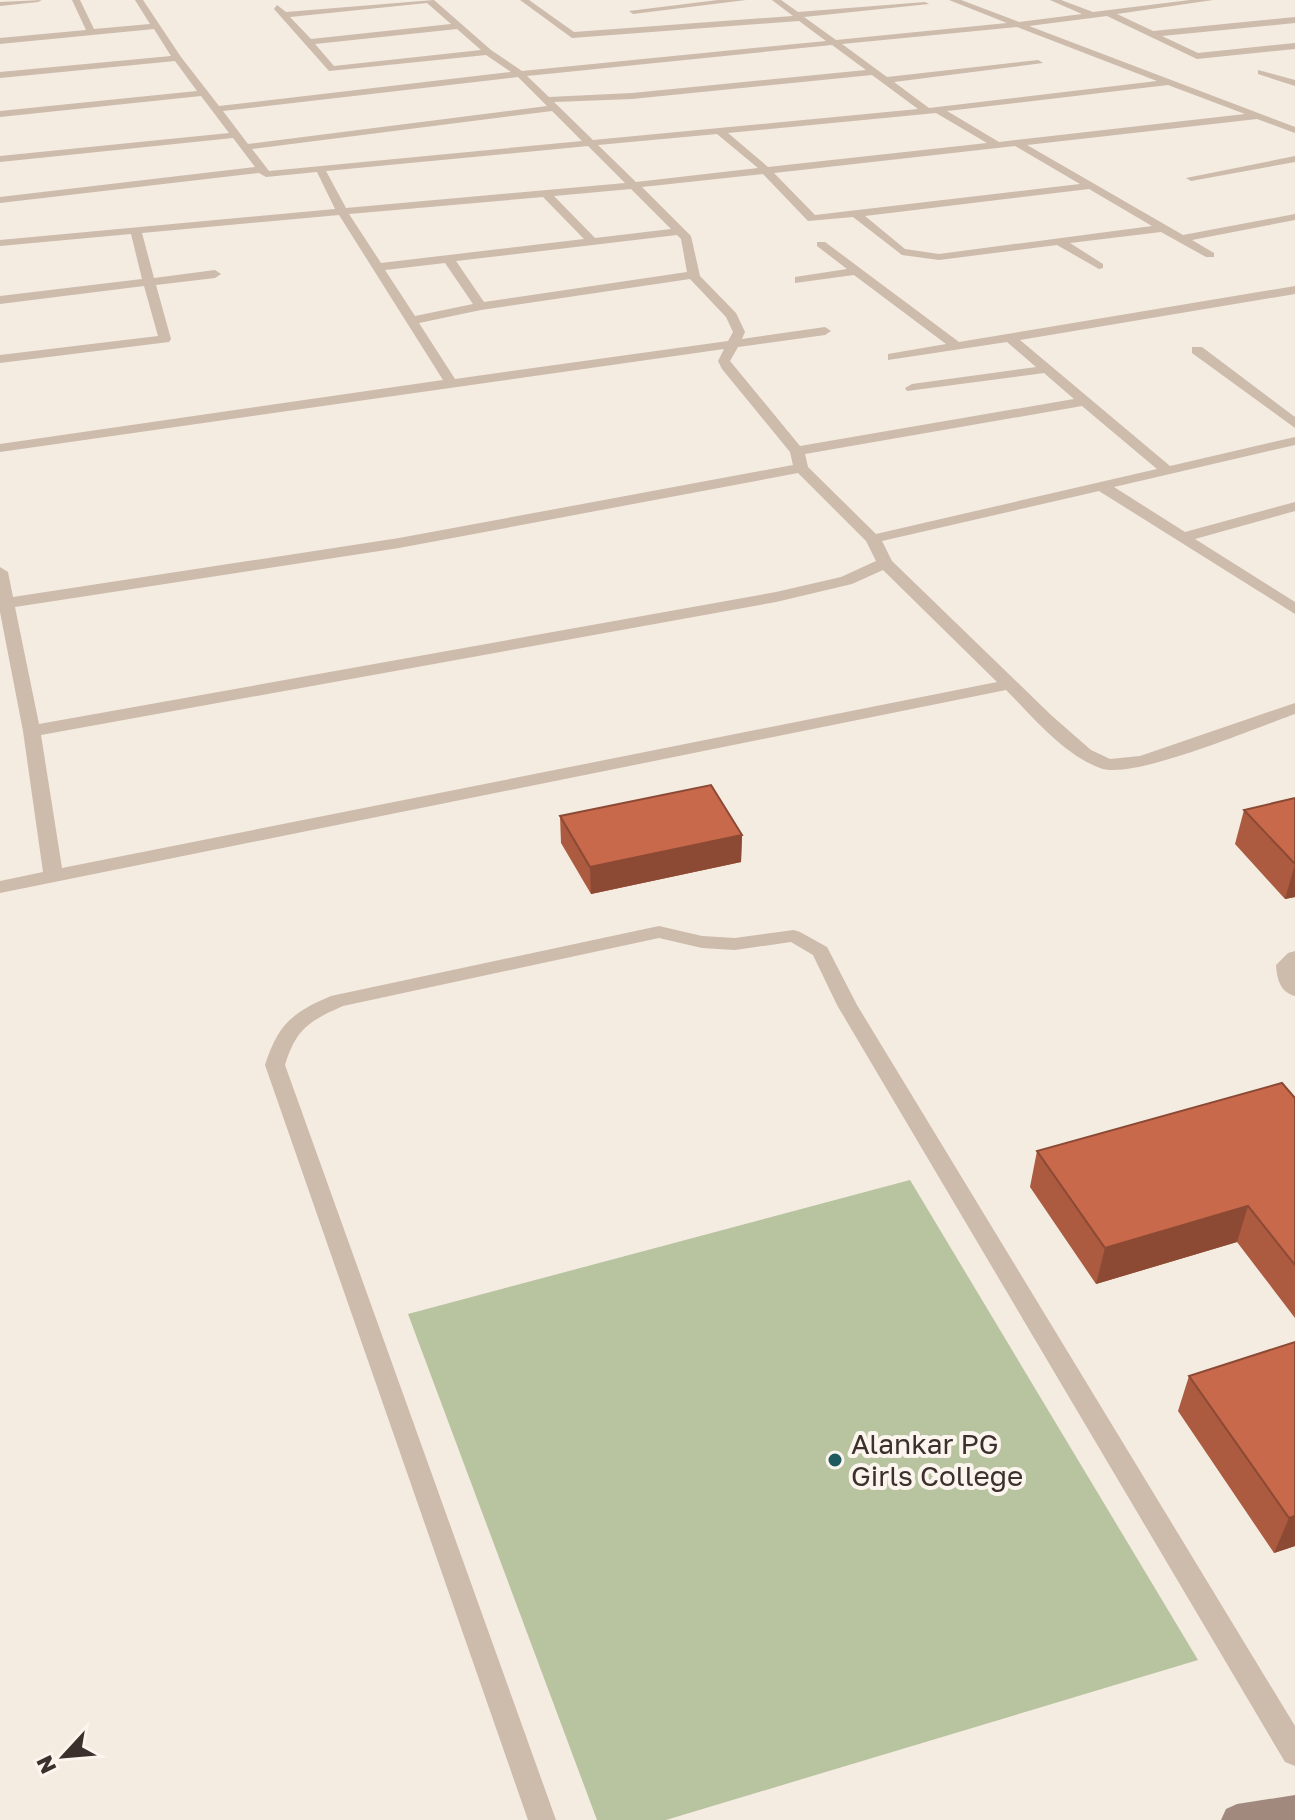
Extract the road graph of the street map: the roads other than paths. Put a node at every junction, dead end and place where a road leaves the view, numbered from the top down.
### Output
1 (38, 0) edge
2 (76, 0) edge
3 (139, 0) edge
4 (324, 0) edge
5 (429, 0) edge
6 (524, 0) edge
7 (742, 0) edge
8 (776, 0) edge
9 (1054, 0) edge
10 (1120, 0) edge
11 (1209, 0) edge
12 (957, 2) edge
13 (0, 4) edge
14 (925, 4) dead end
15 (939, 6) dead end
16 (277, 7) dead end
17 (335, 10) junction
18 (1144, 10) junction
19 (633, 11) dead end
20 (1108, 13) junction
21 (285, 15) junction
22 (1094, 15) junction
23 (799, 17) junction
24 (1295, 20) edge
25 (1016, 25) junction
26 (156, 26) junction
27 (459, 26) junction
28 (91, 32) junction
29 (1152, 34) junction
30 (0, 41) edge
31 (311, 42) junction
32 (837, 44) junction
33 (1295, 46) edge
34 (488, 52) junction
35 (177, 58) junction
36 (1038, 63) dead end
37 (875, 72) junction
38 (1261, 72) dead end
39 (520, 74) junction
40 (0, 75) edge
41 (1295, 77) edge
42 (1281, 78) junction
43 (887, 80) junction
44 (1170, 82) junction
45 (1295, 83) edge
46 (204, 93) junction
47 (551, 104) junction
48 (217, 109) junction
49 (932, 110) junction
50 (0, 114) edge
51 (1258, 116) junction
52 (1295, 130) edge
53 (719, 131) junction
54 (237, 135) junction
55 (592, 143) junction
56 (1017, 143) junction
57 (998, 145) junction
58 (246, 147) junction
59 (0, 159) edge
60 (1295, 159) edge
61 (263, 169) junction
62 (320, 169) junction
63 (763, 171) junction
64 (1191, 178) dead end
65 (635, 185) junction
66 (1090, 186) junction
67 (546, 194) junction
68 (0, 200) edge
69 (343, 213) junction
70 (856, 214) junction
71 (1295, 217) edge
72 (1163, 228) junction
73 (136, 231) junction
74 (680, 231) junction
75 (1181, 239) junction
76 (592, 241) junction
77 (1060, 242) junction
78 (0, 243) edge
79 (821, 244) dead end
80 (1210, 255) dead end
81 (448, 259) junction
82 (1099, 266) dead end
83 (380, 267) junction
84 (856, 271) junction
85 (215, 274) dead end
86 (693, 275) junction
87 (799, 280) dead end
88 (149, 282) junction
89 (1289, 291) edge
90 (0, 300) edge
91 (1295, 300) edge
92 (481, 306) junction
93 (413, 320) junction
94 (825, 331) dead end
95 (1008, 336) junction
96 (733, 345) junction
97 (956, 346) junction
98 (1197, 350) dead end
99 (893, 357) dead end
100 (0, 359) edge
101 (1047, 369) junction
102 (451, 383) junction
103 (912, 388) dead end
104 (1085, 401) junction
105 (1295, 424) edge
106 (1295, 441) edge
107 (0, 448) edge
108 (797, 451) junction
109 (801, 468) junction
110 (1168, 471) junction
111 (1102, 486) junction
112 (1295, 506) edge
113 (1185, 537) junction
114 (873, 539) junction
115 (885, 563) junction
116 (0, 572) edge
117 (3, 604) edge
118 (1295, 609) edge
119 (1010, 684) junction
120 (1295, 708) edge
121 (32, 731) junction
122 (53, 876) junction
123 (0, 887) edge
124 (1295, 957) edge
125 (1295, 990) edge
126 (1295, 1752) edge
127 (1295, 1811) edge
128 (542, 1820) edge
129 (1237, 1820) edge

1 - 13 street
2 - 28 street
3 - 26 street
4 - 17 street
5 - 17 street
5 - 27 street
6 - 23 street
7 - 19 street
8 - 23 street
9 - 22 street
10 - 18 street
11 - 18 street
12 - 15 street
12 - 25 street
14 - 23 street
16 - 21 street
17 - 21 street
18 - 20 street
20 - 22 street
20 - 29 street
21 - 31 street
22 - 25 street
23 - 32 street
24 - 29 street
25 - 32 street
25 - 44 street
26 - 28 street
26 - 35 street
27 - 31 street
27 - 34 street
28 - 30 street
29 - 33 street
31 - 34 street
32 - 37 street
32 - 39 street
34 - 39 street
35 - 40 street
35 - 46 street
36 - 43 street
37 - 43 street
37 - 47 street
38 - 42 street
39 - 47 street
39 - 48 street
41 - 42 street
42 - 45 street
43 - 49 street
44 - 49 street
44 - 51 street
46 - 48 street
46 - 50 street
47 - 55 street
47 - 58 street
48 - 54 street
49 - 53 street
49 - 57 street
51 - 52 street
51 - 56 street
53 - 55 street
53 - 63 street
54 - 58 street
54 - 59 street
55 - 62 street
55 - 65 street
56 - 57 street
56 - 66 street
57 - 63 street
58 - 61 street
60 - 64 street
61 - 62 street
61 - 68 street
62 - 69 street
63 - 65 street
63 - 70 street
65 - 67 street
65 - 74 street
66 - 70 street
66 - 72 street
67 - 69 street
67 - 76 street
69 - 73 street
69 - 83 street
70 - 77 street
71 - 75 street
72 - 75 street
72 - 77 street
73 - 78 street
73 - 88 street
74 - 76 street
74 - 86 street
75 - 80 street
76 - 81 street
77 - 82 street
79 - 84 street
81 - 83 street
81 - 92 street
83 - 93 street
84 - 87 street
84 - 97 street
85 - 88 street
86 - 92 street
86 - 96 street
88 - 90 street
88 - 100 street
89 - 91 street
89 - 95 street
92 - 93 street
93 - 102 street
94 - 96 street
95 - 97 street
95 - 101 street
96 - 102 street
96 - 108 street
97 - 99 street
98 - 105 street
101 - 103 street
101 - 104 street
102 - 107 street
104 - 108 street
104 - 110 street
106 - 110 street
108 - 109 street
109 - 114 street
109 - 117 street
110 - 111 street
111 - 113 street
111 - 114 street
112 - 113 street
113 - 118 street
114 - 115 street
115 - 119 street
115 - 121 street
116 - 117 street
117 - 121 street
119 - 120 street
119 - 122 street
121 - 122 street
122 - 123 street
124 - 125 lane
126 - 128 lane
127 - 129 street

